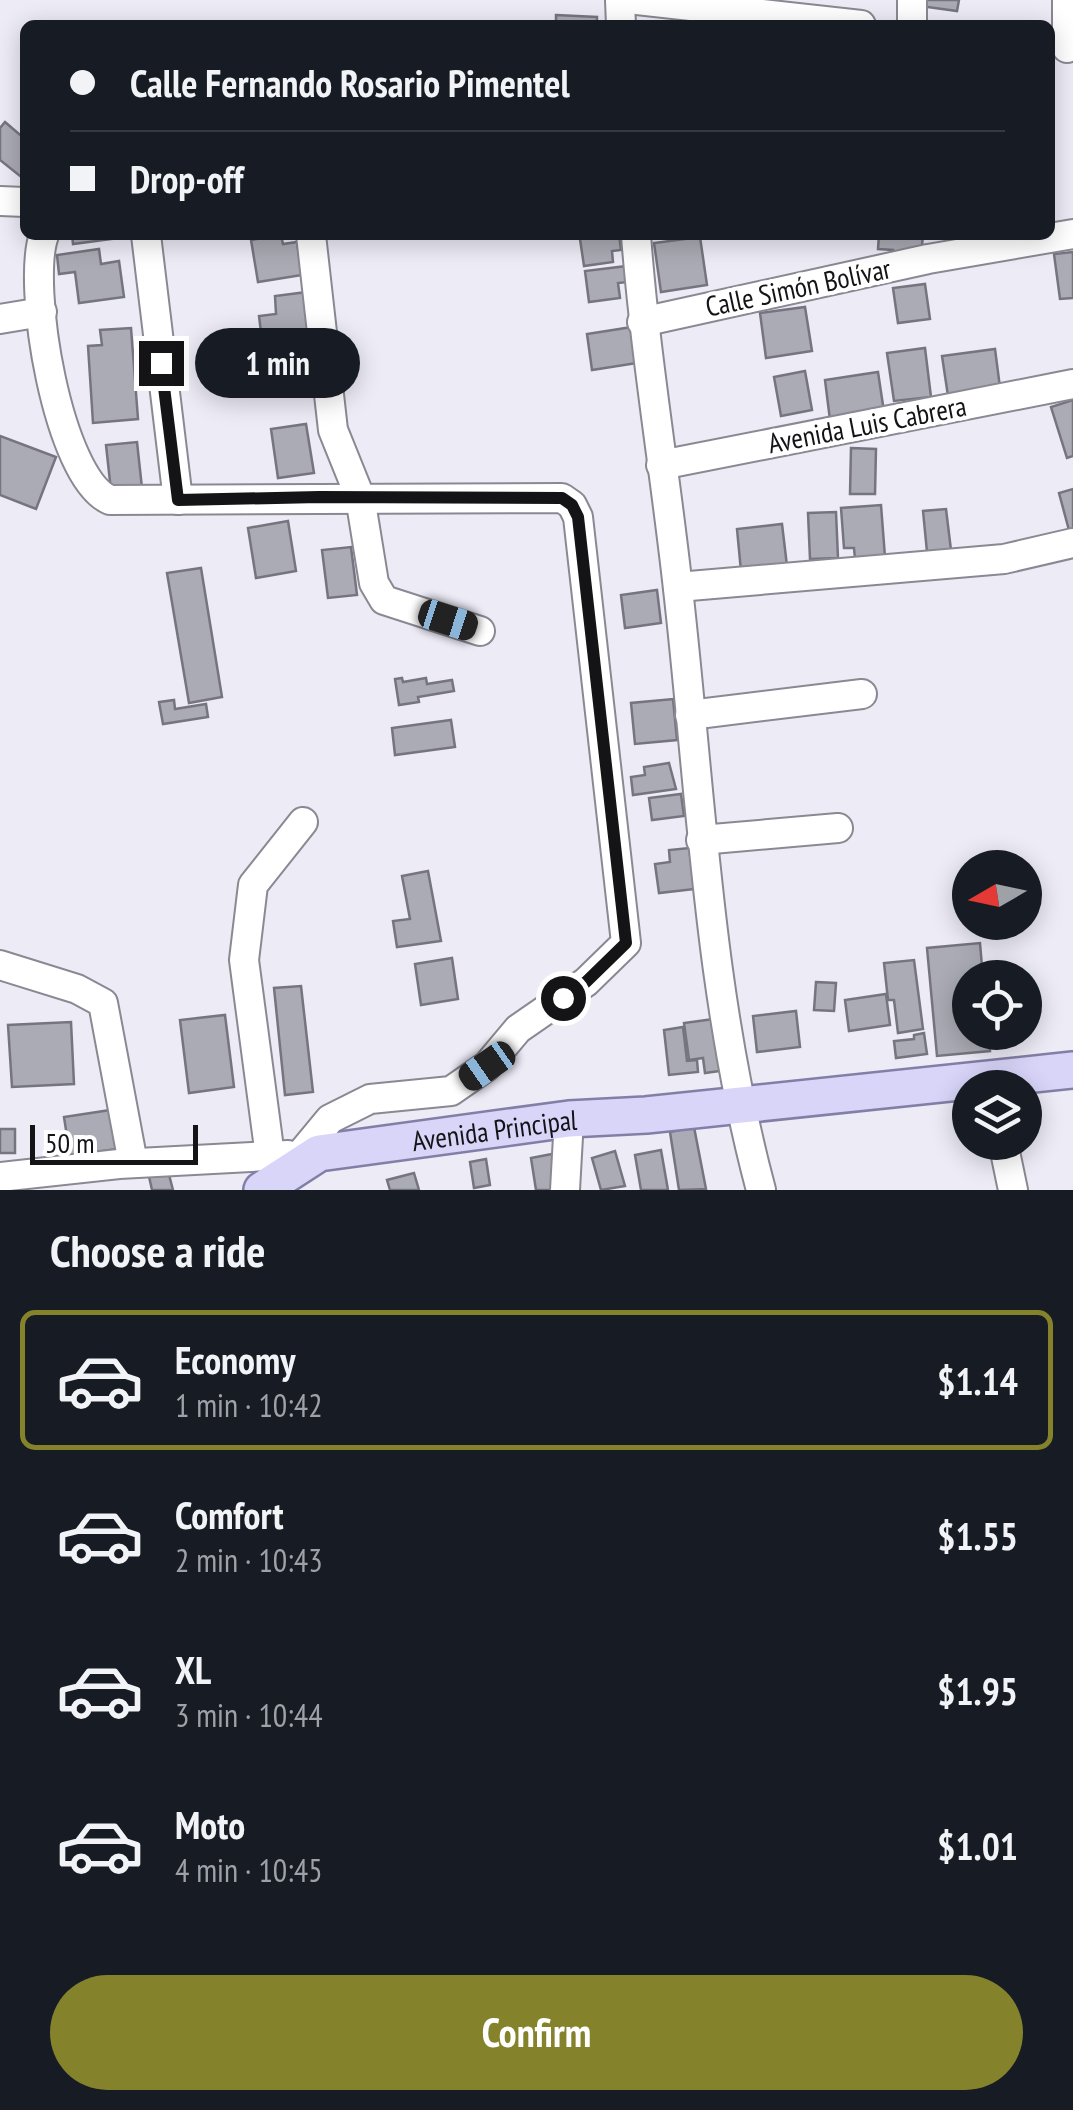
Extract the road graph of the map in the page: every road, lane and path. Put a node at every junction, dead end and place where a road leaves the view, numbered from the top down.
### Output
1 (636, 0) edge
2 (1066, 0) edge
3 (767, 7) edge
4 (835, 20) edge
5 (1063, 48) edge
6 (44, 240) edge
7 (147, 240) edge
8 (312, 240) edge
9 (636, 240) edge
10 (1038, 240) edge
11 (42, 312) junction
12 (0, 319) edge
13 (642, 322) junction
14 (1073, 384) edge
15 (662, 465) junction
16 (360, 498) junction
17 (178, 500) junction
18 (1073, 543) edge
19 (678, 588) junction
20 (480, 631) dead end
21 (862, 694) dead end
22 (690, 714) junction
23 (303, 822) dead end
24 (838, 828) dead end
25 (701, 840) junction
26 (0, 965) edge
27 (1073, 1070) edge
28 (1042, 1075) edge
29 (952, 1086) edge
30 (738, 1105) junction
31 (569, 1119) junction
32 (310, 1154) junction
33 (270, 1156) junction
34 (1007, 1160) edge
35 (133, 1164) junction
36 (0, 1177) edge
37 (262, 1190) edge
38 (565, 1190) edge
39 (762, 1190) edge
40 (1013, 1190) edge

1 - 3 street
2 - 5 street
3 - 4 street
6 - 11 street
7 - 17 street
8 - 16 street
9 - 13 street
10 - 13 street, Calle Simón Bolívar
11 - 12 street
11 - 17 street
13 - 15 street
14 - 15 street, Avenida Luis Cabrera
15 - 19 street
16 - 17 street
16 - 20 street
16 - 32 street
18 - 19 street
19 - 22 street
21 - 22 street
22 - 25 street
23 - 33 street
24 - 25 street
25 - 30 street
26 - 35 street
27 - 28 main road, Avenida Principal
29 - 30 main road, Avenida Principal
30 - 31 main road, Avenida Principal
30 - 39 street
31 - 32 main road, Avenida Principal
31 - 38 street
32 - 33 street
32 - 37 main road, Avenida Principal
33 - 35 street
34 - 40 street
35 - 36 street

